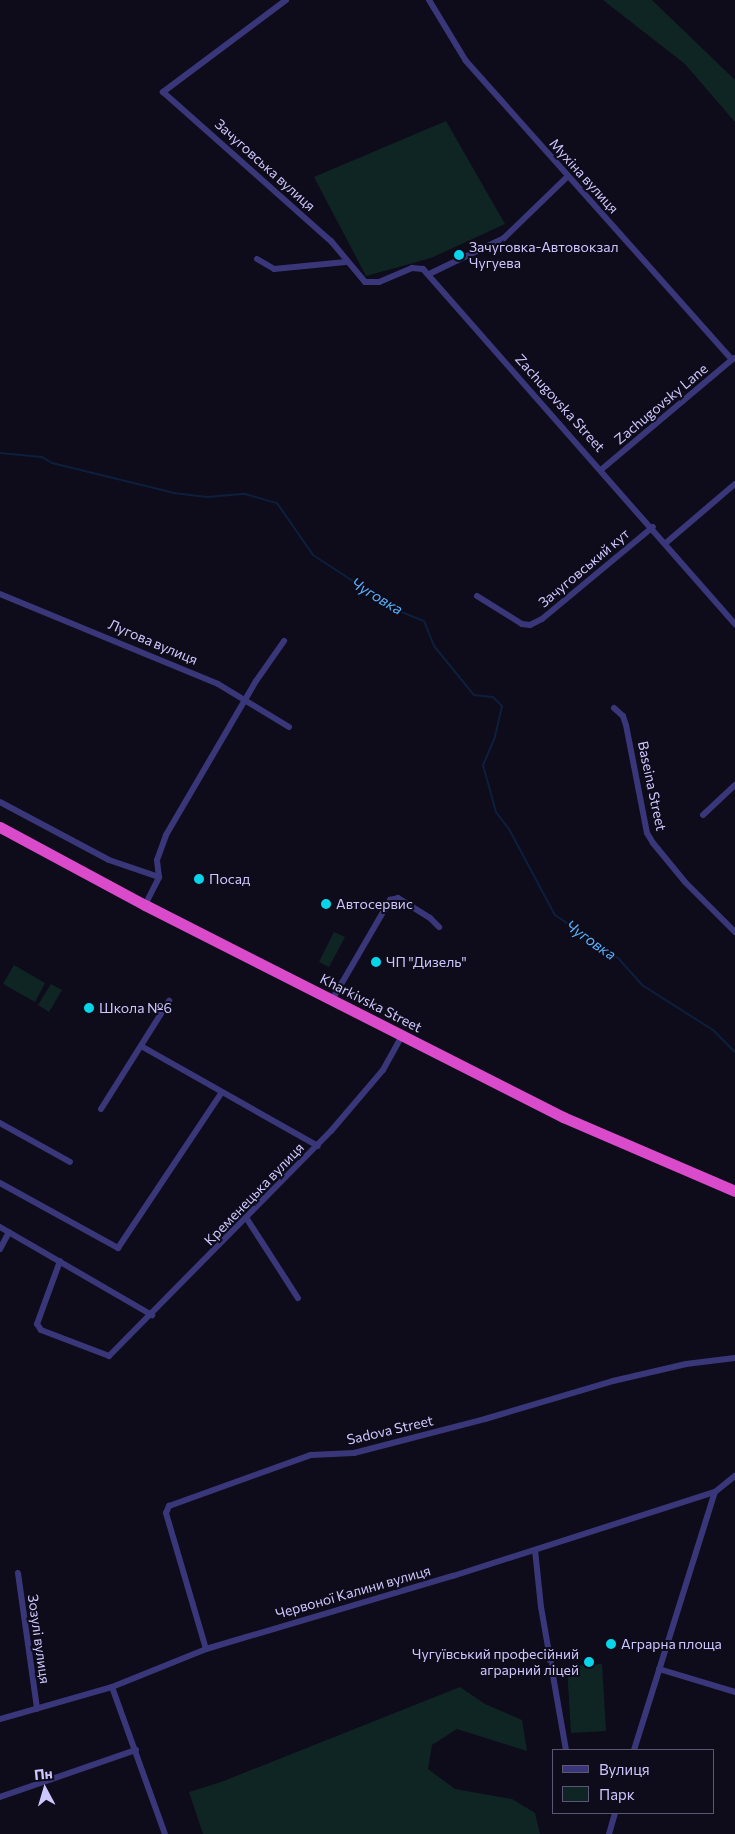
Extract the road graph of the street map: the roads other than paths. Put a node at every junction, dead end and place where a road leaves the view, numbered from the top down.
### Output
1 (286, 0) edge
2 (429, 0) edge
3 (568, 176) junction
4 (257, 258) dead end
5 (346, 262) junction
6 (429, 274) junction
7 (733, 358) edge
8 (602, 469) junction
9 (735, 484) edge
10 (653, 528) junction
11 (667, 542) junction
12 (0, 594) edge
13 (477, 596) dead end
14 (735, 624) edge
15 (284, 641) dead end
16 (247, 701) junction
17 (614, 708) dead end
18 (289, 727) dead end
19 (735, 785) edge
20 (0, 802) edge
21 (704, 815) dead end
22 (0, 827) edge
23 (159, 877) junction
24 (145, 904) junction
25 (439, 927) dead end
26 (735, 932) edge
27 (332, 1000) junction
28 (169, 1001) dead end
29 (402, 1036) junction
30 (141, 1046) junction
31 (222, 1092) junction
32 (102, 1109) dead end
33 (0, 1123) edge
34 (318, 1146) junction
35 (70, 1162) dead end
36 (0, 1184) edge
37 (735, 1192) edge
38 (247, 1219) junction
39 (0, 1226) edge
40 (9, 1232) junction
41 (0, 1249) edge
42 (60, 1261) junction
43 (298, 1298) dead end
44 (152, 1315) junction
45 (735, 1358) edge
46 (735, 1476) edge
47 (714, 1492) junction
48 (535, 1550) junction
49 (18, 1573) dead end
50 (206, 1649) junction
51 (659, 1669) junction
52 (112, 1687) junction
53 (735, 1692) edge
54 (37, 1708) junction
55 (0, 1719) edge
56 (566, 1749) edge
57 (634, 1749) edge
58 (136, 1750) junction
59 (0, 1797) edge
60 (615, 1814) edge
61 (165, 1834) edge
62 (609, 1834) edge

1 - 5 street, Зачуговська вулиця
2 - 3 street, Мухіна вулиця
3 - 6 street
3 - 7 street, Мухіна вулиця
4 - 5 street
5 - 6 street
6 - 8 street, Zachugovska Street
7 - 8 street, Zachugovsky Lane
8 - 10 street, Zachugovska Street
9 - 11 street
10 - 11 street, Zachugovska Street
10 - 13 street, Зачуговський кут
11 - 14 street, Zachugovska Street
12 - 16 street, Лугова вулиця
15 - 16 street
16 - 18 street, Лугова вулиця
16 - 23 street
17 - 26 street, Baseina Street
19 - 21 street
20 - 23 street
22 - 24 highway, Kharkivska Street
23 - 24 street
24 - 27 highway, Kharkivska Street
25 - 27 street
27 - 29 highway, Kharkivska Street
28 - 30 street
29 - 34 street, Кременецька вулиця
29 - 37 highway, Kharkivska Street
30 - 31 street
30 - 32 street
31 - 34 street
31 - 36 street
33 - 35 street
34 - 38 street, Кременецька вулиця
38 - 43 street
38 - 44 street, Кременецька вулиця
39 - 40 street
40 - 41 street
40 - 42 street
42 - 44 street
42 - 44 street, Кременецька вулиця
45 - 50 street, Sadova Street
46 - 47 street, Червоної Калини вулиця
47 - 48 street, Червоної Калини вулиця
47 - 51 street
48 - 50 street, Червоної Калини вулиця
48 - 56 street
49 - 54 street, Зозулі вулиця
50 - 52 street, Червоної Калини вулиця
51 - 53 street
51 - 57 street
52 - 54 street, Червоної Калини вулиця
52 - 58 street
54 - 55 street, Червоної Калини вулиця
58 - 59 street
58 - 61 street
60 - 62 street

